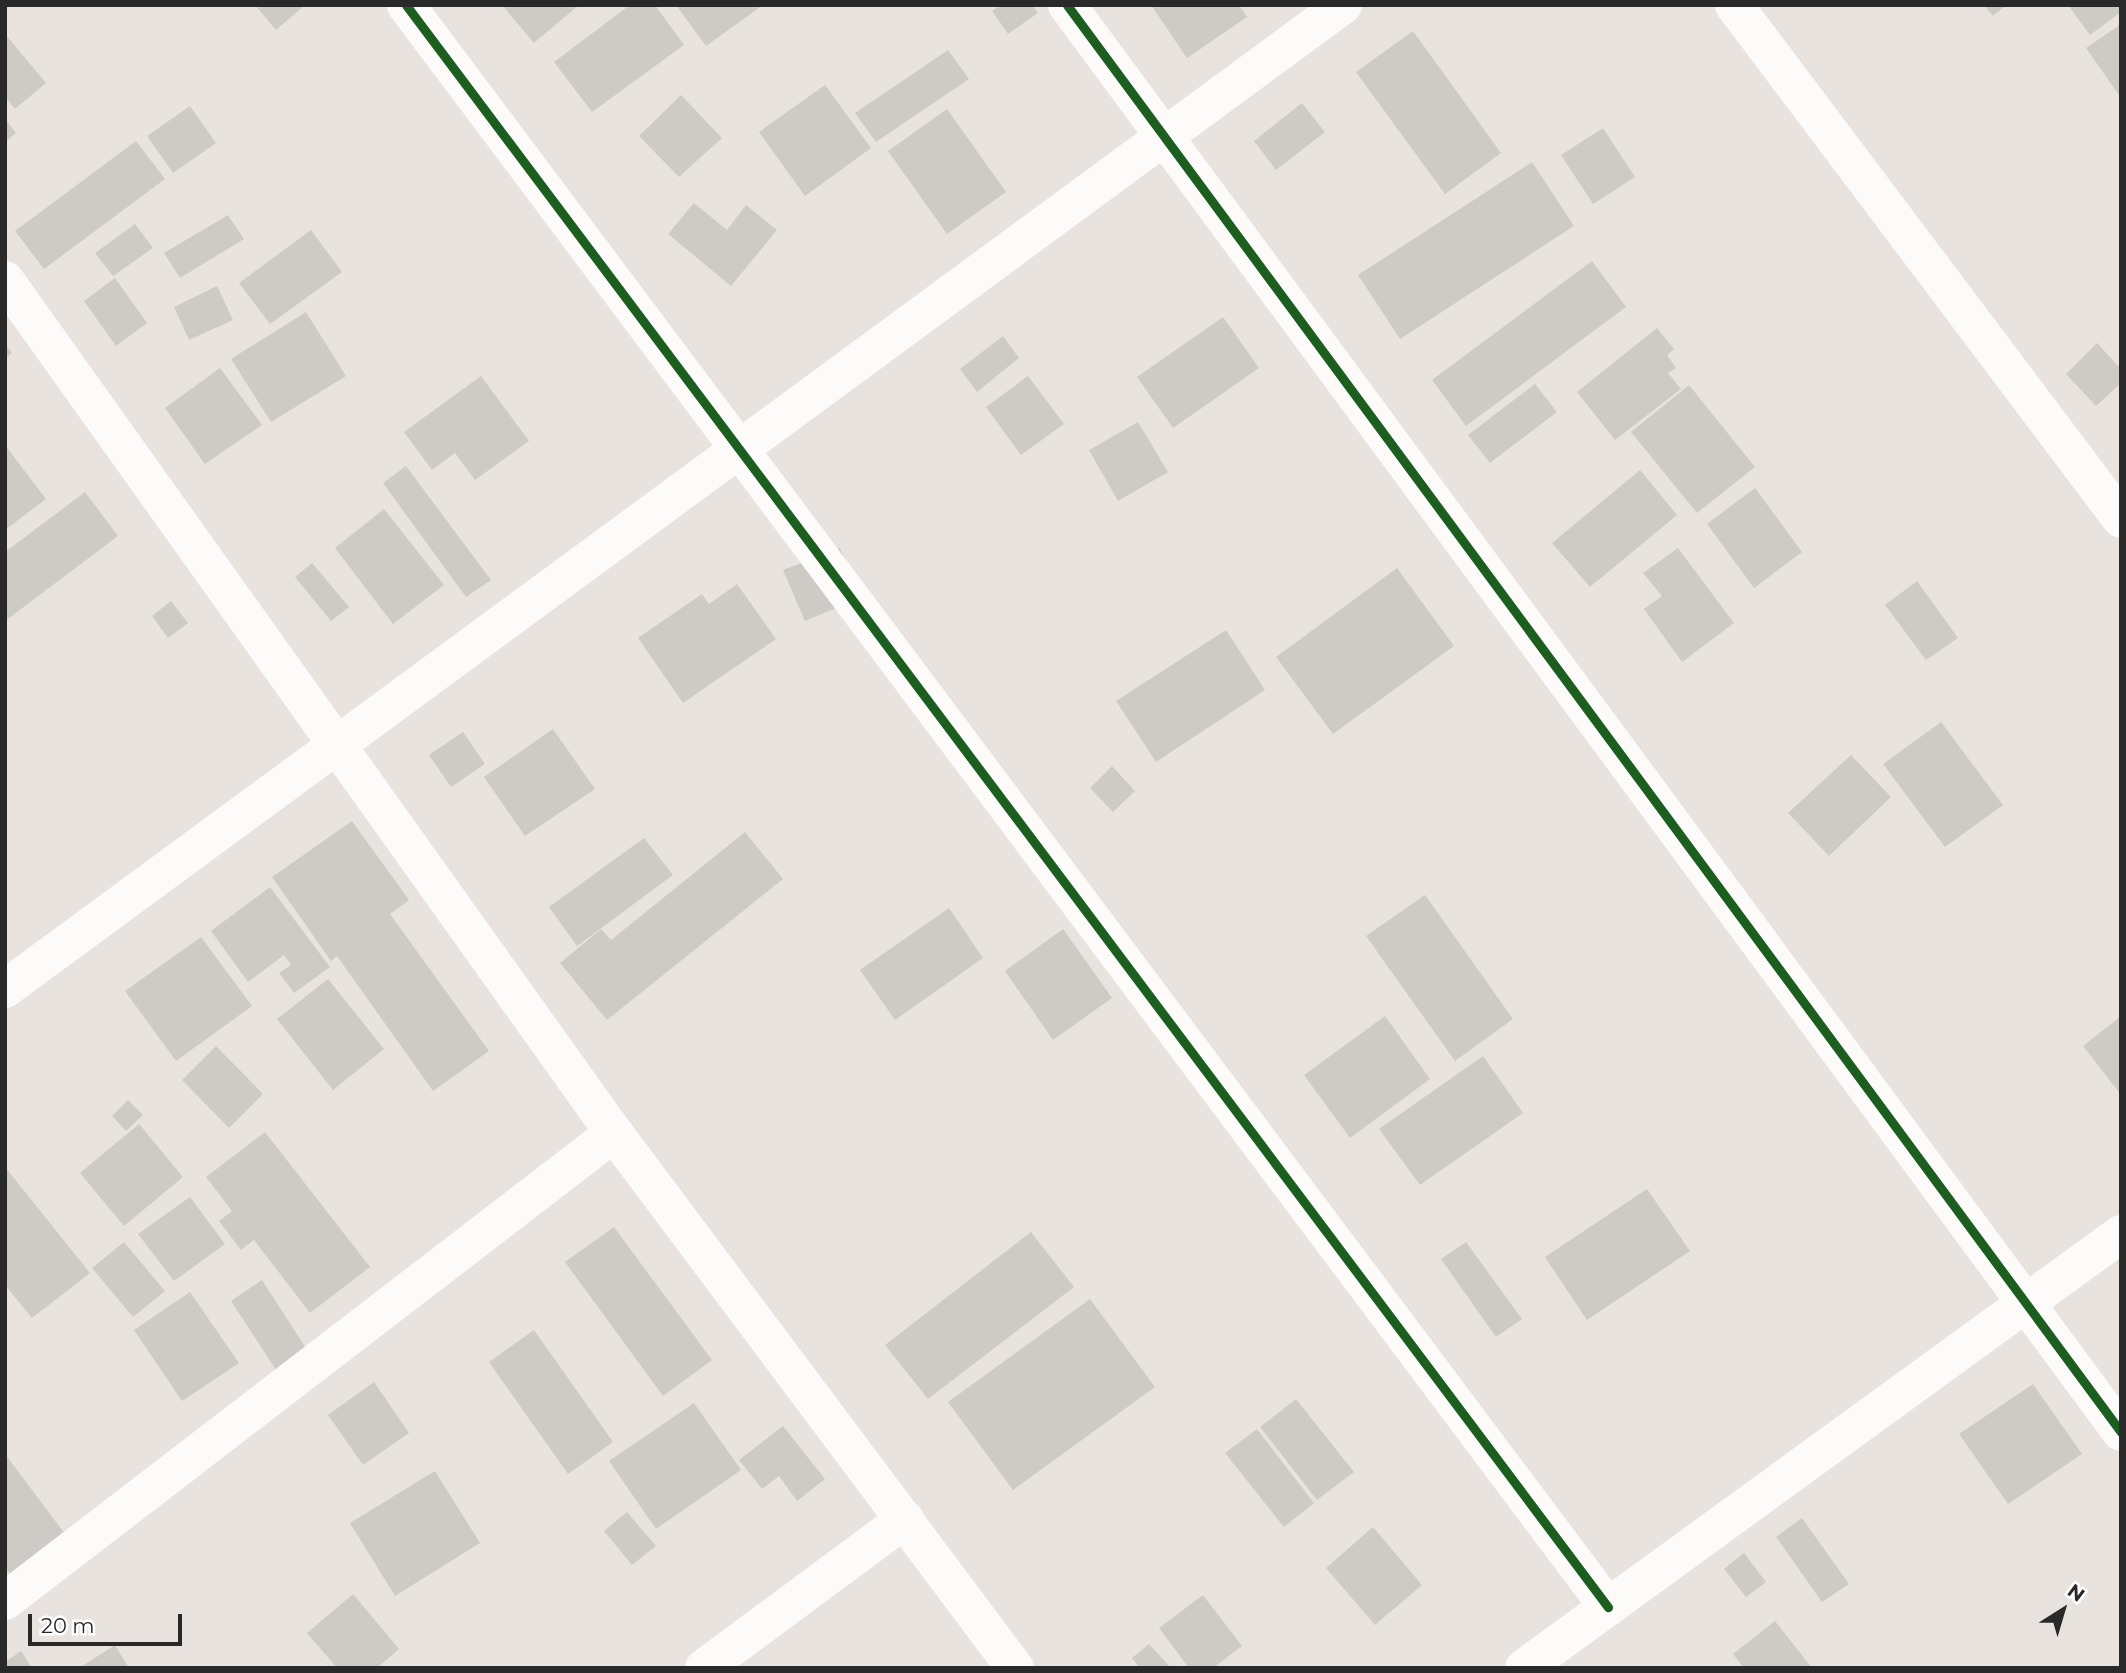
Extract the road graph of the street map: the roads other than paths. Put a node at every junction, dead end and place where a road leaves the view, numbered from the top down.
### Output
1 (406, 5) edge
2 (1067, 5) edge
3 (1343, 5) edge
4 (1734, 5) edge
5 (1162, 136) junction
6 (5, 280) edge
7 (738, 449) junction
8 (2121, 519) edge
9 (338, 744) junction
10 (5, 989) edge
11 (614, 1133) junction
12 (2121, 1234) edge
13 (2026, 1304) junction
14 (2121, 1432) edge
15 (905, 1519) junction
16 (5, 1601) edge
17 (1608, 1607) junction
18 (704, 1668) edge
19 (1015, 1668) edge
20 (1524, 1668) edge

1 - 7 street
2 - 5 street
3 - 5 street
4 - 8 street
5 - 7 street
5 - 13 street
6 - 9 street
7 - 9 street
7 - 17 street
9 - 10 street
9 - 11 street
11 - 15 street
11 - 16 street
12 - 13 street
13 - 14 street
13 - 17 street
15 - 18 street
15 - 19 street
17 - 20 street

